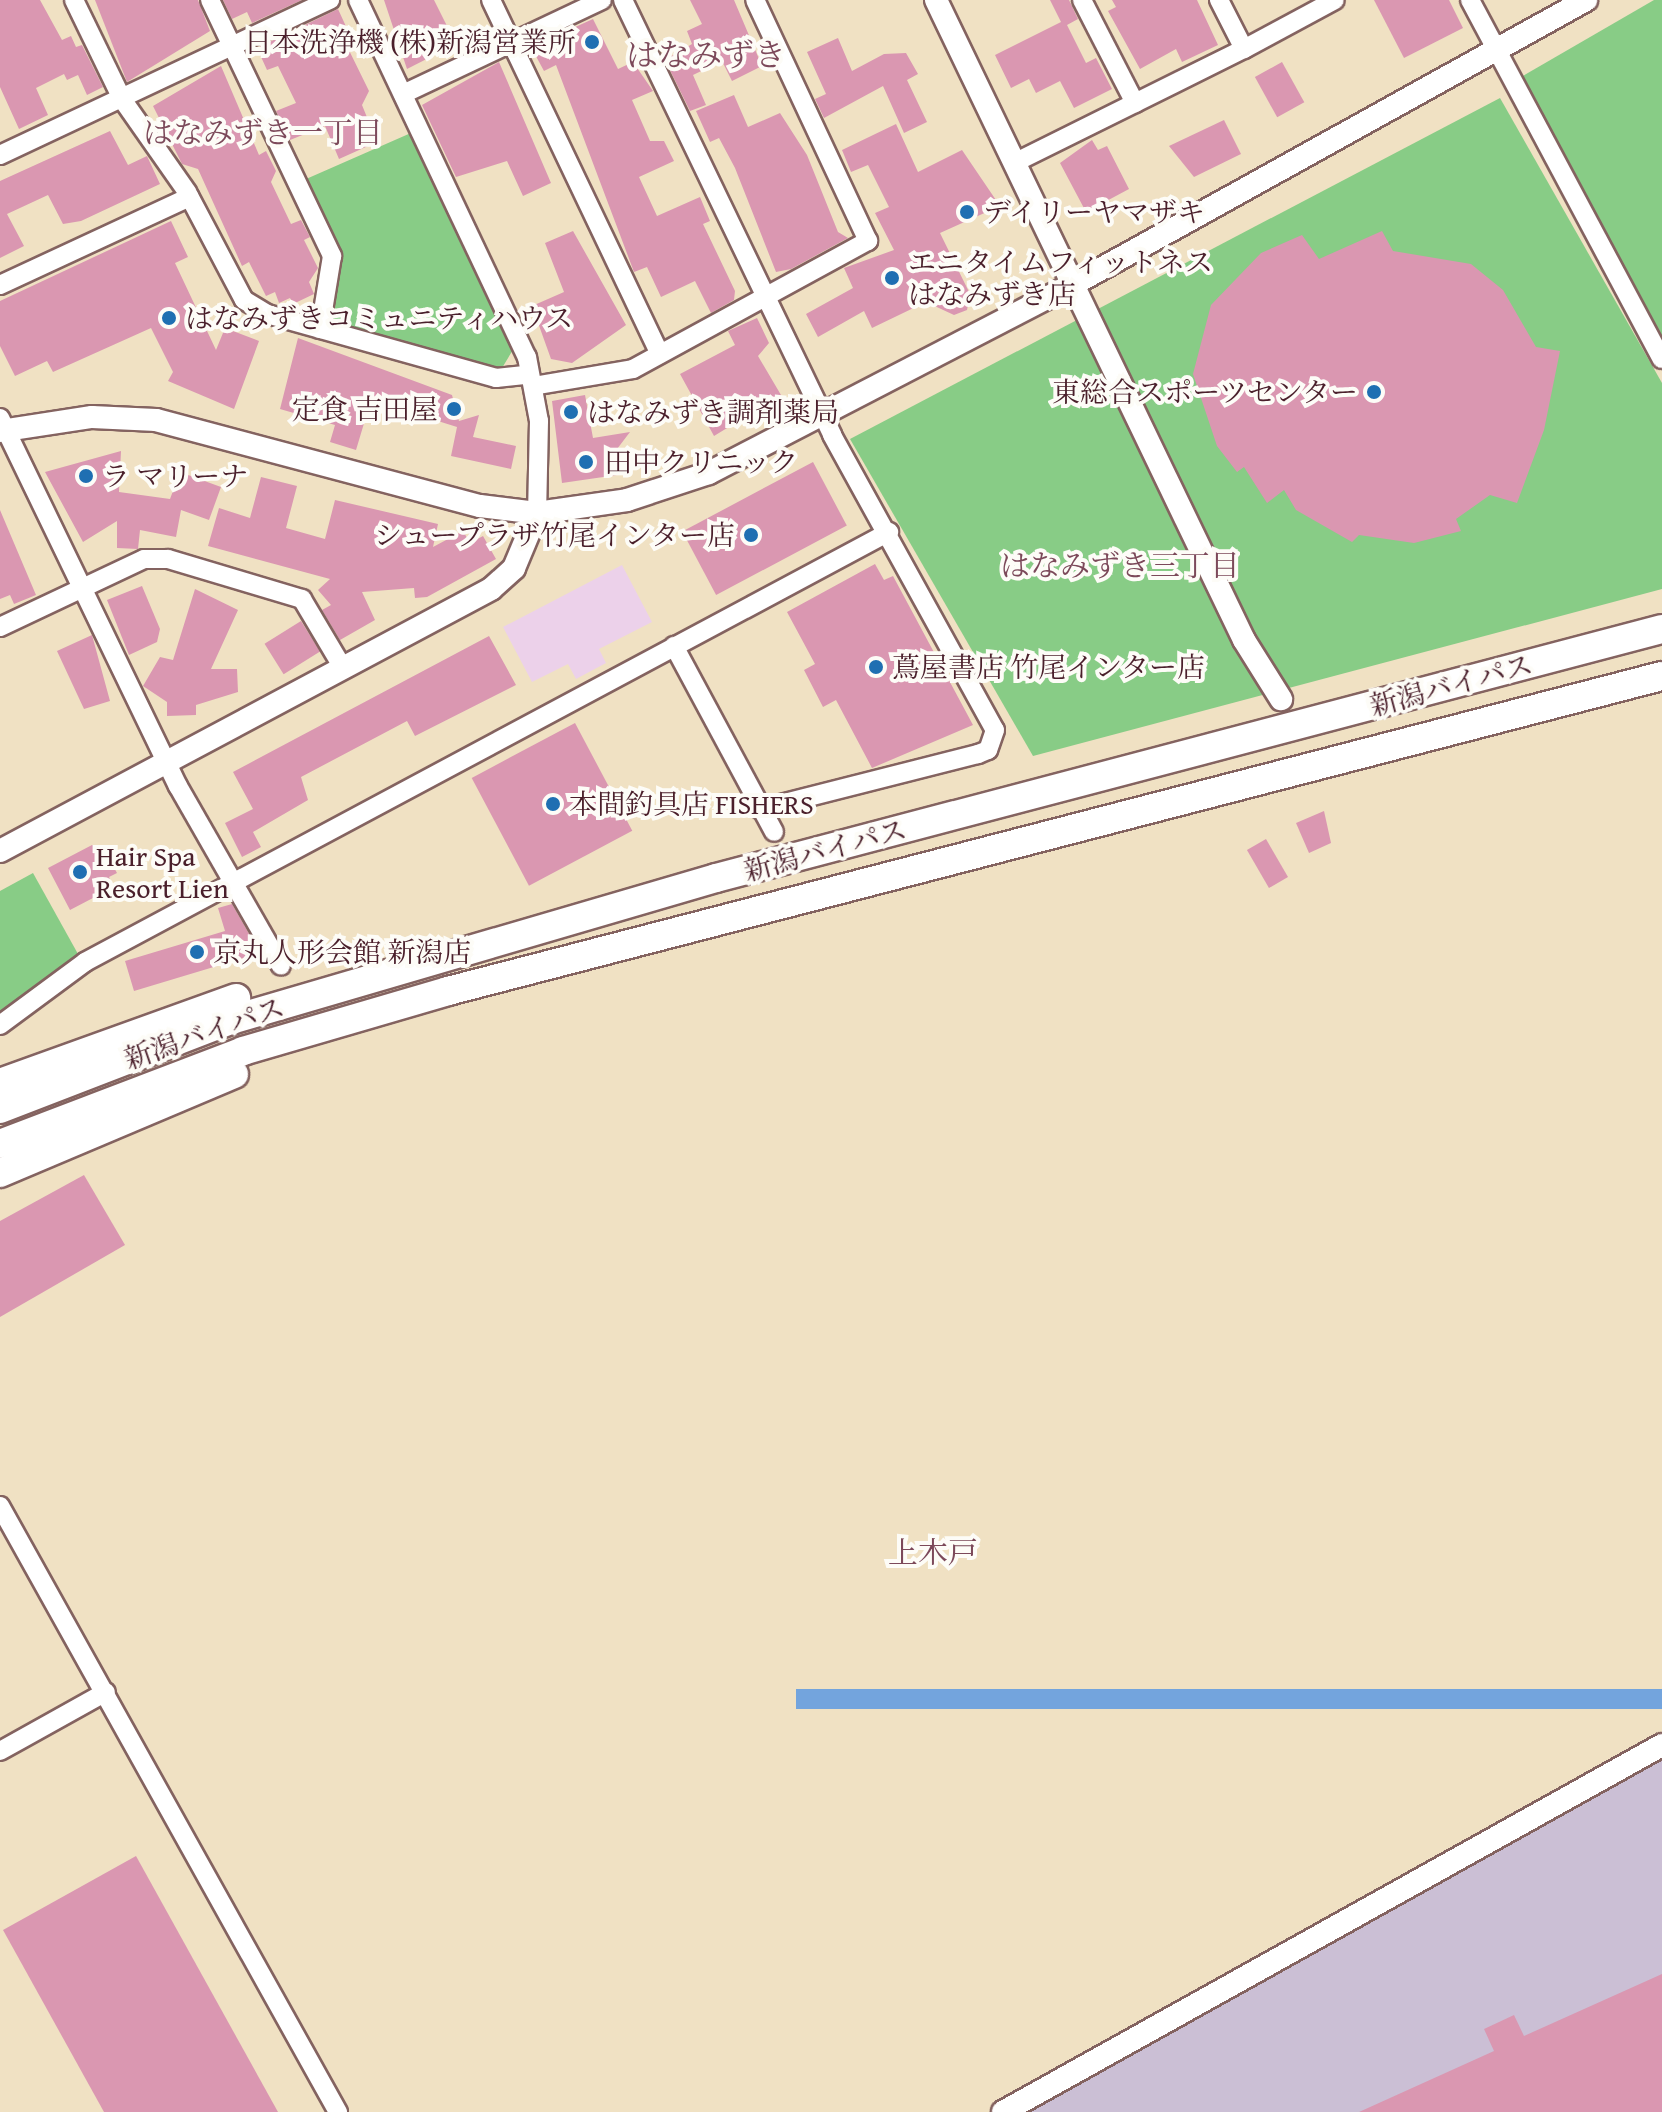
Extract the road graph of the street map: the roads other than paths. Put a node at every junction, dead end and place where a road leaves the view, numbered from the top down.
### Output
1 (74, 0) edge
2 (210, 0) edge
3 (330, 0) edge
4 (358, 0) edge
5 (491, 0) edge
6 (602, 0) edge
7 (623, 0) edge
8 (755, 0) edge
9 (936, 0) edge
10 (1082, 0) edge
11 (1219, 0) edge
12 (1335, 0) edge
13 (1470, 0) edge
14 (1586, 0) edge
15 (511, 43) junction
16 (231, 45) junction
17 (1244, 49) junction
18 (1494, 50) junction
19 (403, 94) junction
20 (122, 99) junction
21 (1135, 103) junction
22 (3, 146) edge
23 (1014, 163) junction
24 (190, 197) junction
25 (0, 285) edge
26 (1072, 285) junction
27 (767, 297) junction
28 (320, 329) junction
29 (660, 354) junction
30 (1662, 359) edge
31 (530, 381) junction
32 (822, 414) junction
33 (2, 426) edge
34 (537, 513) junction
35 (889, 532) junction
36 (79, 587) junction
37 (0, 627) edge
38 (1662, 629) edge
39 (674, 646) junction
40 (343, 668) junction
41 (1662, 676) edge
42 (1281, 699) dead end
43 (166, 761) junction
44 (760, 809) junction
45 (774, 832) dead end
46 (0, 851) edge
47 (716, 878) junction
48 (236, 881) junction
49 (281, 966) dead end
50 (541, 971) junction
51 (0, 1025) edge
52 (0, 1083) edge
53 (0, 1109) edge
54 (0, 1144) edge
55 (0, 1173) edge
56 (0, 1506) edge
57 (106, 1692) junction
58 (1662, 1745) edge
59 (0, 1751) edge
60 (338, 2112) edge
61 (1003, 2112) edge

1 - 20 street
2 - 16 street
3 - 16 street
4 - 19 street
5 - 15 street
6 - 15 street
7 - 27 street
8 - 27 street
9 - 23 street
10 - 21 street
11 - 17 street
12 - 17 street
13 - 18 street
14 - 18 street
15 - 19 street
15 - 29 street
16 - 20 street
16 - 28 street
17 - 21 street
18 - 26 street
18 - 30 street
19 - 31 street
20 - 22 street
20 - 24 street
21 - 23 street
23 - 26 street
24 - 25 street
24 - 28 street
26 - 32 street
26 - 42 street
27 - 29 street
27 - 32 street
28 - 31 street
29 - 31 street
31 - 34 street
32 - 34 street
32 - 35 street
33 - 34 street
33 - 36 street
34 - 40 street
35 - 39 street
35 - 44 street
36 - 37 street
36 - 40 street
36 - 43 street
38 - 47 highway, 新潟バイパス
39 - 44 street
39 - 48 street
40 - 43 street
41 - 50 highway, 新潟バイパス
43 - 46 street
43 - 48 street
44 - 45 street
47 - 52 highway
47 - 53 highway, 新潟バイパス
48 - 49 street
48 - 51 street
50 - 54 highway, 新潟バイパス
50 - 55 highway
56 - 57 street
57 - 59 street
57 - 60 street
58 - 61 street

